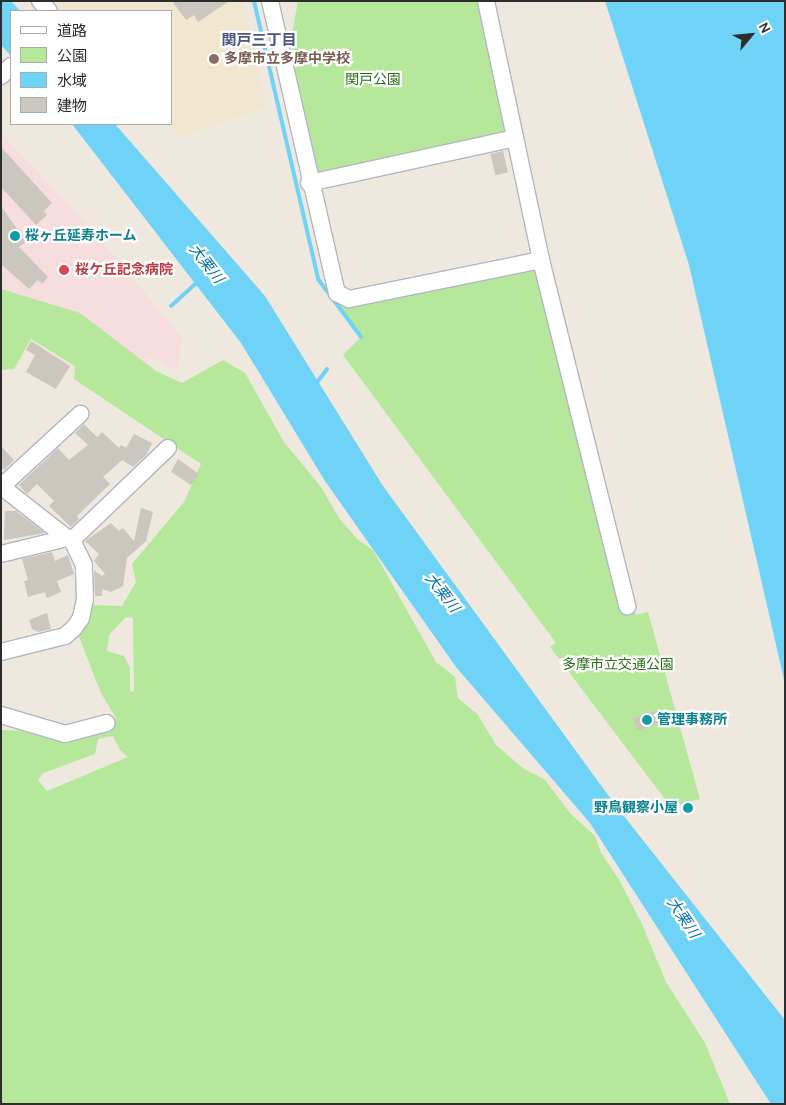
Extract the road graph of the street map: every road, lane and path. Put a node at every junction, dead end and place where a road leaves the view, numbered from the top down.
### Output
1 (270, 1) edge
2 (486, 1) edge
3 (10, 67) edge
4 (1, 76) edge
5 (515, 138) junction
6 (309, 183) junction
7 (541, 260) junction
8 (80, 414) dead end
9 (168, 448) dead end
10 (1, 487) edge
11 (70, 539) junction
12 (1, 554) edge
13 (627, 606) dead end
14 (1, 652) edge
15 (1, 716) edge
16 (107, 723) dead end

1 - 6 street
2 - 5 street
3 - 4 street
5 - 6 street
5 - 7 street
6 - 7 street
7 - 13 street
8 - 10 street
9 - 11 street
10 - 11 street
11 - 12 street
11 - 14 street
15 - 16 street

